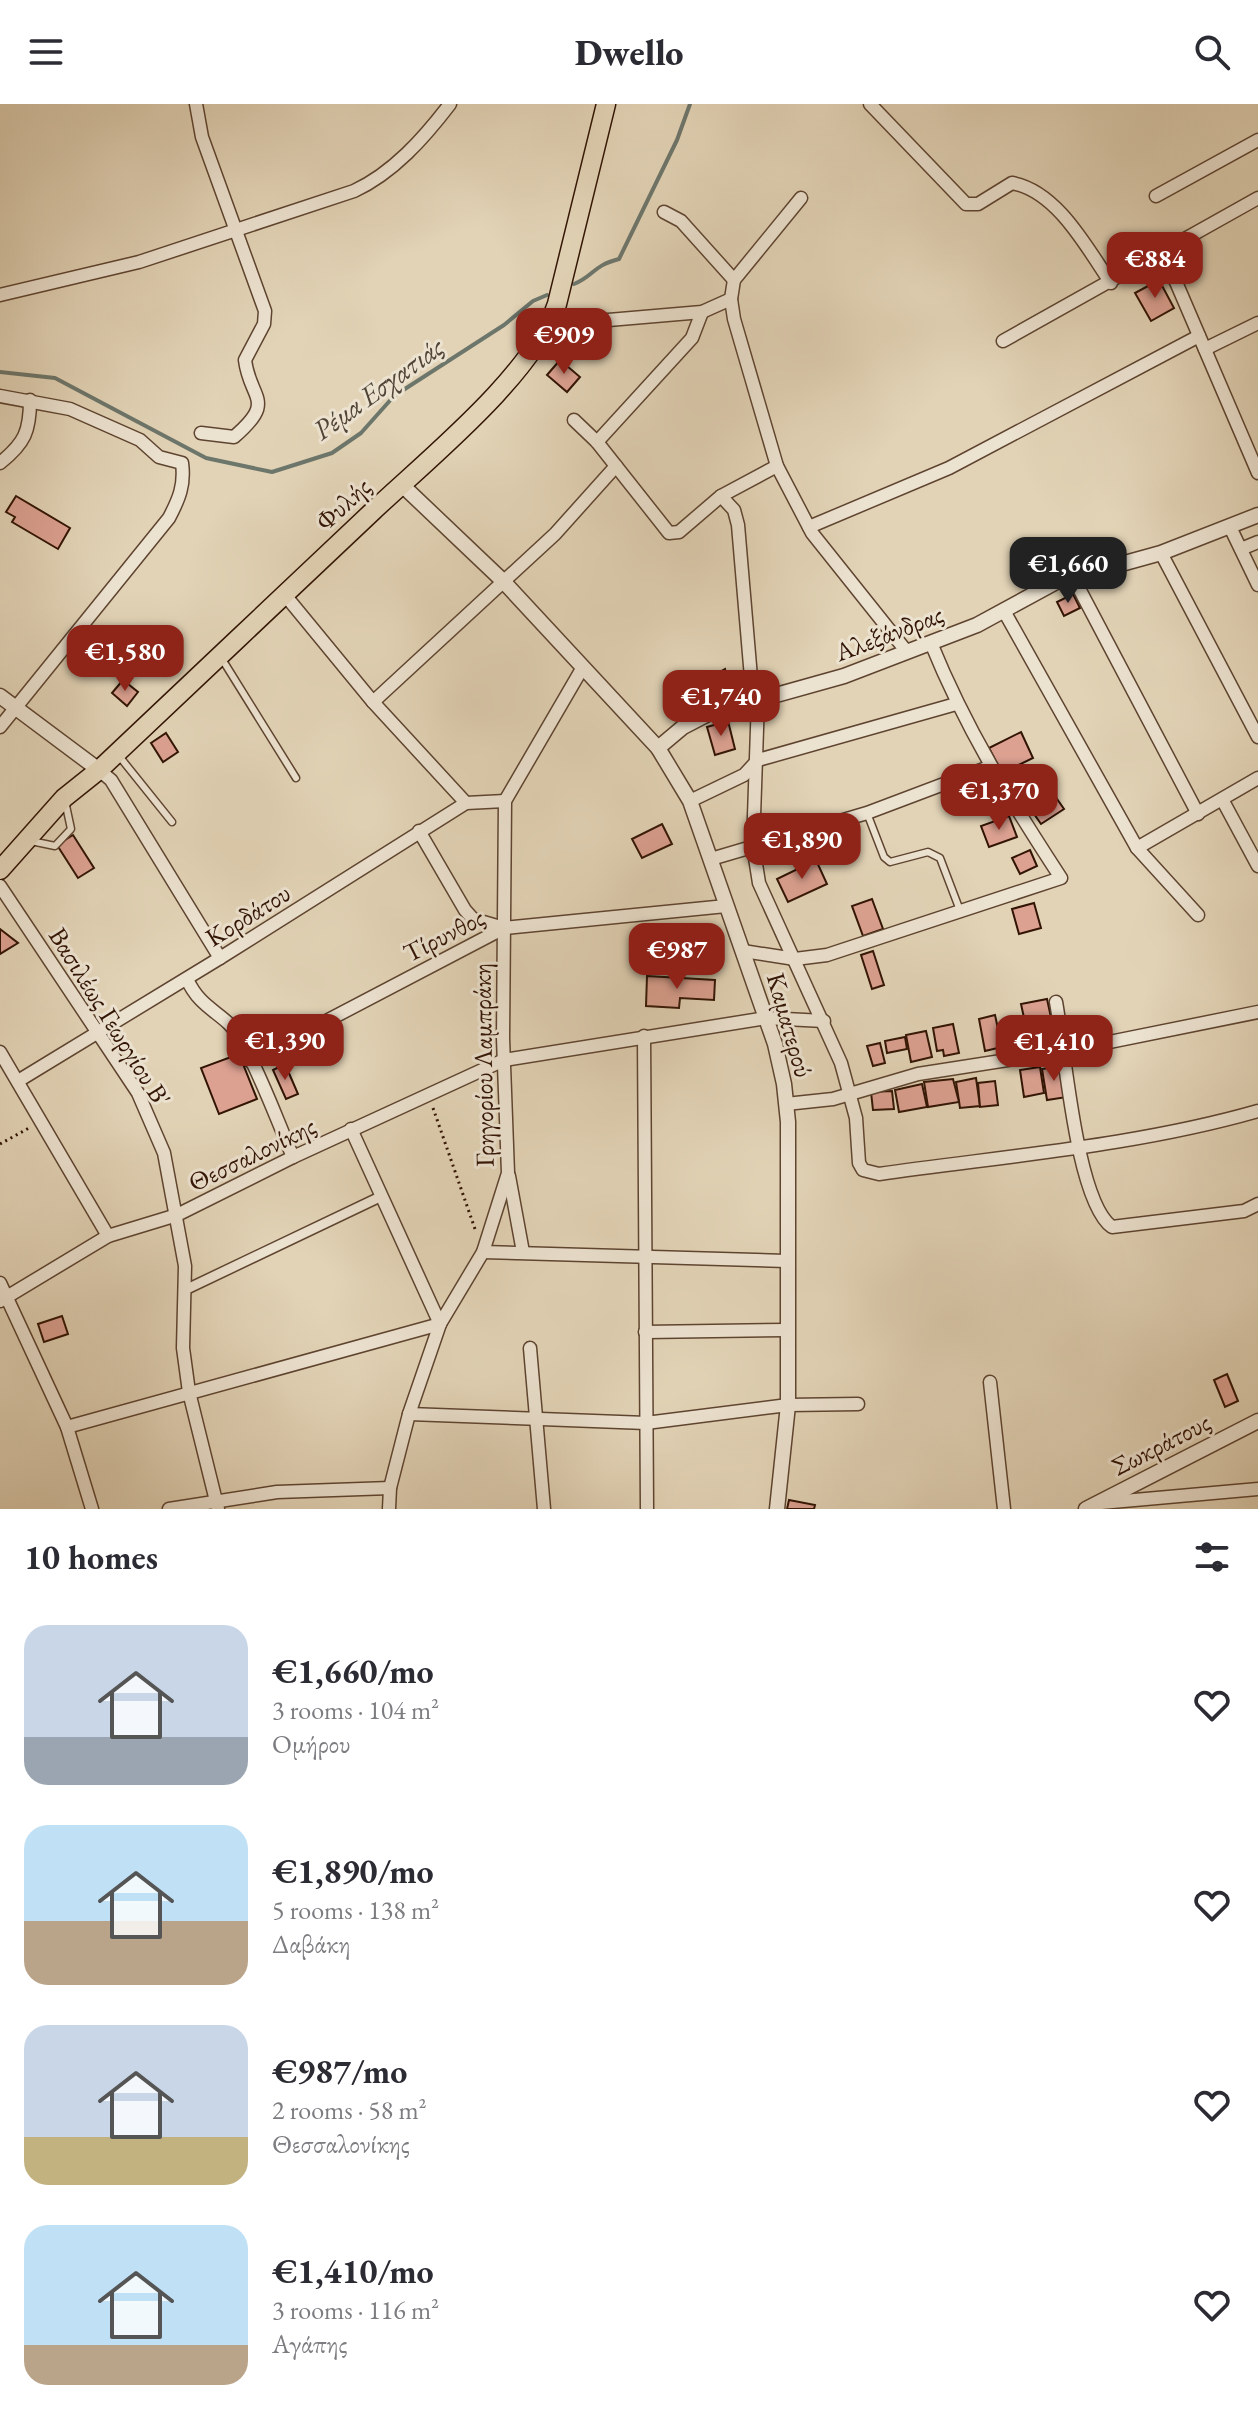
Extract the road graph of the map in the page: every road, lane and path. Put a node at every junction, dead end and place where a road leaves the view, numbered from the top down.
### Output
1 (196, 104) edge
2 (450, 104) edge
3 (606, 104) edge
4 (870, 104) edge
5 (1254, 142) edge
6 (1258, 158) edge
7 (1156, 196) dead end
8 (801, 198) dead end
9 (1258, 198) edge
10 (664, 212) dead end
11 (237, 231) junction
12 (1159, 254) junction
13 (734, 280) junction
14 (1111, 283) junction
15 (0, 295) edge
16 (731, 299) junction
17 (702, 312) junction
18 (550, 325) junction
19 (1257, 327) edge
20 (1199, 336) junction
21 (1003, 341) dead end
22 (1205, 349) junction
23 (0, 396) edge
24 (30, 400) junction
25 (574, 420) dead end
26 (201, 433) dead end
27 (597, 442) junction
28 (0, 463) edge
29 (616, 466) junction
30 (777, 466) junction
31 (1258, 473) edge
32 (401, 484) junction
33 (721, 496) junction
34 (1258, 515) edge
35 (809, 527) junction
36 (1230, 527) junction
37 (1258, 542) edge
38 (1241, 549) junction
39 (1161, 553) junction
40 (1073, 577) junction
41 (503, 581) junction
42 (1258, 585) edge
43 (285, 595) junction
44 (1004, 611) junction
45 (931, 643) junction
46 (907, 652) junction
47 (220, 656) junction
48 (583, 667) junction
49 (0, 696) edge
50 (756, 701) junction
51 (373, 702) junction
52 (956, 704) junction
53 (17, 708) junction
54 (0, 727) edge
55 (1258, 737) edge
56 (658, 748) junction
57 (117, 753) junction
58 (758, 760) junction
59 (989, 767) junction
60 (99, 770) junction
61 (296, 778) dead end
62 (1258, 778) edge
63 (505, 801) junction
64 (690, 801) junction
65 (1223, 801) junction
66 (466, 803) junction
67 (867, 813) junction
68 (1198, 814) junction
69 (172, 822) dead end
70 (419, 831) junction
71 (753, 845) junction
72 (1137, 848) junction
73 (711, 859) junction
74 (1258, 866) edge
75 (0, 870) edge
76 (0, 886) edge
77 (726, 906) junction
78 (961, 913) junction
79 (1198, 915) dead end
80 (504, 928) junction
81 (743, 951) junction
82 (220, 958) junction
83 (795, 959) junction
84 (187, 979) junction
85 (1056, 1002) dead end
86 (1258, 1012) edge
87 (766, 1018) junction
88 (824, 1021) junction
89 (100, 1031) junction
90 (644, 1036) junction
91 (1065, 1051) junction
92 (0, 1052) edge
93 (504, 1060) junction
94 (250, 1061) junction
95 (18, 1081) junction
96 (428, 1093) junction
97 (851, 1094) junction
98 (786, 1104) junction
99 (1258, 1111) edge
100 (42, 1120) junction
101 (351, 1129) junction
102 (0, 1144) edge
103 (1079, 1146) junction
104 (293, 1157) junction
105 (508, 1173) junction
106 (382, 1196) junction
107 (1258, 1204) edge
108 (177, 1215) junction
109 (108, 1236) junction
110 (483, 1252) junction
111 (523, 1252) junction
112 (645, 1259) junction
113 (786, 1261) junction
114 (0, 1283) edge
115 (187, 1289) junction
116 (3, 1299) edge
117 (440, 1324) junction
118 (786, 1330) junction
119 (645, 1332) junction
120 (530, 1348) dead end
121 (990, 1382) dead end
122 (189, 1392) junction
123 (858, 1404) dead end
124 (788, 1405) junction
125 (409, 1414) junction
126 (537, 1421) junction
127 (1258, 1421) edge
128 (646, 1423) junction
129 (67, 1427) junction
130 (390, 1488) junction
131 (1258, 1489) edge
132 (216, 1504) edge
133 (1092, 1506) edge
134 (92, 1509) edge
135 (169, 1509) edge
136 (389, 1509) edge
137 (544, 1509) edge
138 (647, 1509) edge
139 (777, 1509) edge
140 (1004, 1509) edge

1 - 11 street
2 - 11 street
3 - 18 main road, Φυλής
4 - 14 street
5 - 6 street
5 - 7 street
8 - 13 street
9 - 12 street
10 - 13 street
11 - 15 street
11 - 26 street
12 - 14 street
12 - 20 street
13 - 16 street
14 - 21 street
16 - 17 street
16 - 30 street
17 - 18 street
17 - 27 street
18 - 32 main road, Φυλής
19 - 22 street
20 - 22 street
20 - 35 street
22 - 31 street
23 - 24 street
24 - 28 street
24 - 53 street
25 - 27 street
27 - 29 street
29 - 33 street
29 - 41 street
30 - 33 street
30 - 35 street
32 - 41 street, Καματερού
32 - 43 main road, Φυλής
33 - 50 street
34 - 36 street, Αλεξάνδρας
35 - 46 street
36 - 38 street
36 - 39 street, Αλεξάνδρας
37 - 38 street
38 - 42 street
39 - 40 street, Αλεξάνδρας
39 - 55 street
40 - 44 street, Αλεξάνδρας
40 - 68 street
41 - 48 street, Καματερού
41 - 51 street
43 - 47 main road, Φυλής
43 - 51 street
44 - 45 street, Αλεξάνδρας
44 - 72 street
45 - 46 street, Αλεξάνδρας
45 - 52 street
46 - 50 street, Αλεξάνδρας
47 - 57 main road, Φυλής
47 - 61 lane
48 - 56 street, Καματερού
48 - 63 street, Γρηγορίου Λαμπράκη
49 - 53 street
50 - 56 street, Αλεξάνδρας
50 - 58 street
51 - 66 street
52 - 58 street
52 - 59 street
53 - 54 street
53 - 60 street
56 - 64 street, Καματερού
57 - 60 main road, Φυλής
57 - 69 lane
58 - 64 street
58 - 71 street
59 - 67 street
59 - 78 street
60 - 75 main road, Φυλής
60 - 82 street
62 - 65 street
63 - 66 street, Κορδάτου
63 - 80 street, Γρηγορίου Λαμπράκη
64 - 73 street, Καματερού
65 - 68 street
65 - 74 street
66 - 70 street, Κορδάτου
67 - 71 street
67 - 78 lane
68 - 72 street
70 - 80 street
70 - 82 street, Κορδάτου
71 - 73 street
71 - 83 street
72 - 79 street
73 - 77 street, Καματερού
76 - 89 street, Βασιλέως Γεωργίου Β'
77 - 80 street, Τίρυνθος
77 - 81 street, Καματερού
78 - 83 street
80 - 93 street, Γρηγορίου Λαμπράκη
80 - 94 street, Τίρυνθος
81 - 83 street
81 - 87 street, Καματερού
82 - 84 street, Κορδάτου
83 - 88 street
84 - 89 street, Κορδάτου
84 - 94 street
85 - 91 street
86 - 91 street
87 - 88 street, Θεσσαλονίκης
87 - 90 street, Θεσσαλονίκης
87 - 98 street, Καματερού
88 - 97 street
89 - 95 street, Κορδάτου
89 - 108 street, Βασιλέως Γεωργίου Β'
90 - 93 street, Θεσσαλονίκης
90 - 112 street
91 - 97 street
91 - 103 street
92 - 95 street
93 - 96 street, Θεσσαλονίκης
93 - 105 street, Γρηγορίου Λαμπράκη
94 - 104 street
95 - 100 street
96 - 101 street, Θεσσαλονίκης
96 - 110 path
97 - 98 street
97 - 103 street
98 - 113 street, Καματερού
99 - 103 street
100 - 102 path
100 - 109 street
101 - 104 street, Θεσσαλονίκης
101 - 106 street
103 - 107 street
104 - 108 street, Θεσσαλονίκης
105 - 110 street, Γρηγορίου Λαμπράκη
105 - 111 street
106 - 115 street
106 - 117 street
108 - 109 street, Θεσσαλονίκης
108 - 115 street, Βασιλέως Γεωργίου Β'
109 - 116 street, Θεσσαλονίκης
110 - 111 street
110 - 117 street, Γρηγορίου Λαμπράκη
111 - 112 street
112 - 113 street
112 - 119 street
113 - 118 street, Καματερού
114 - 116 street
115 - 122 street, Βασιλέως Γεωργίου Β'
116 - 129 street
117 - 122 street
117 - 125 street, Γρηγορίου Λαμπράκη
118 - 119 street
118 - 124 street, Καματερού
119 - 128 street
120 - 126 street
121 - 140 street
122 - 129 street
122 - 132 street, Βασιλέως Γεωργίου Β'
123 - 124 street
124 - 128 street
124 - 139 street, Καματερού
125 - 126 street
125 - 130 street, Γρηγορίου Λαμπράκη
126 - 128 street
126 - 137 street
127 - 133 street, Σωκράτους
128 - 138 street
129 - 134 street
130 - 132 street
130 - 136 street, Γρηγορίου Λαμπράκη
131 - 133 street
132 - 135 street

